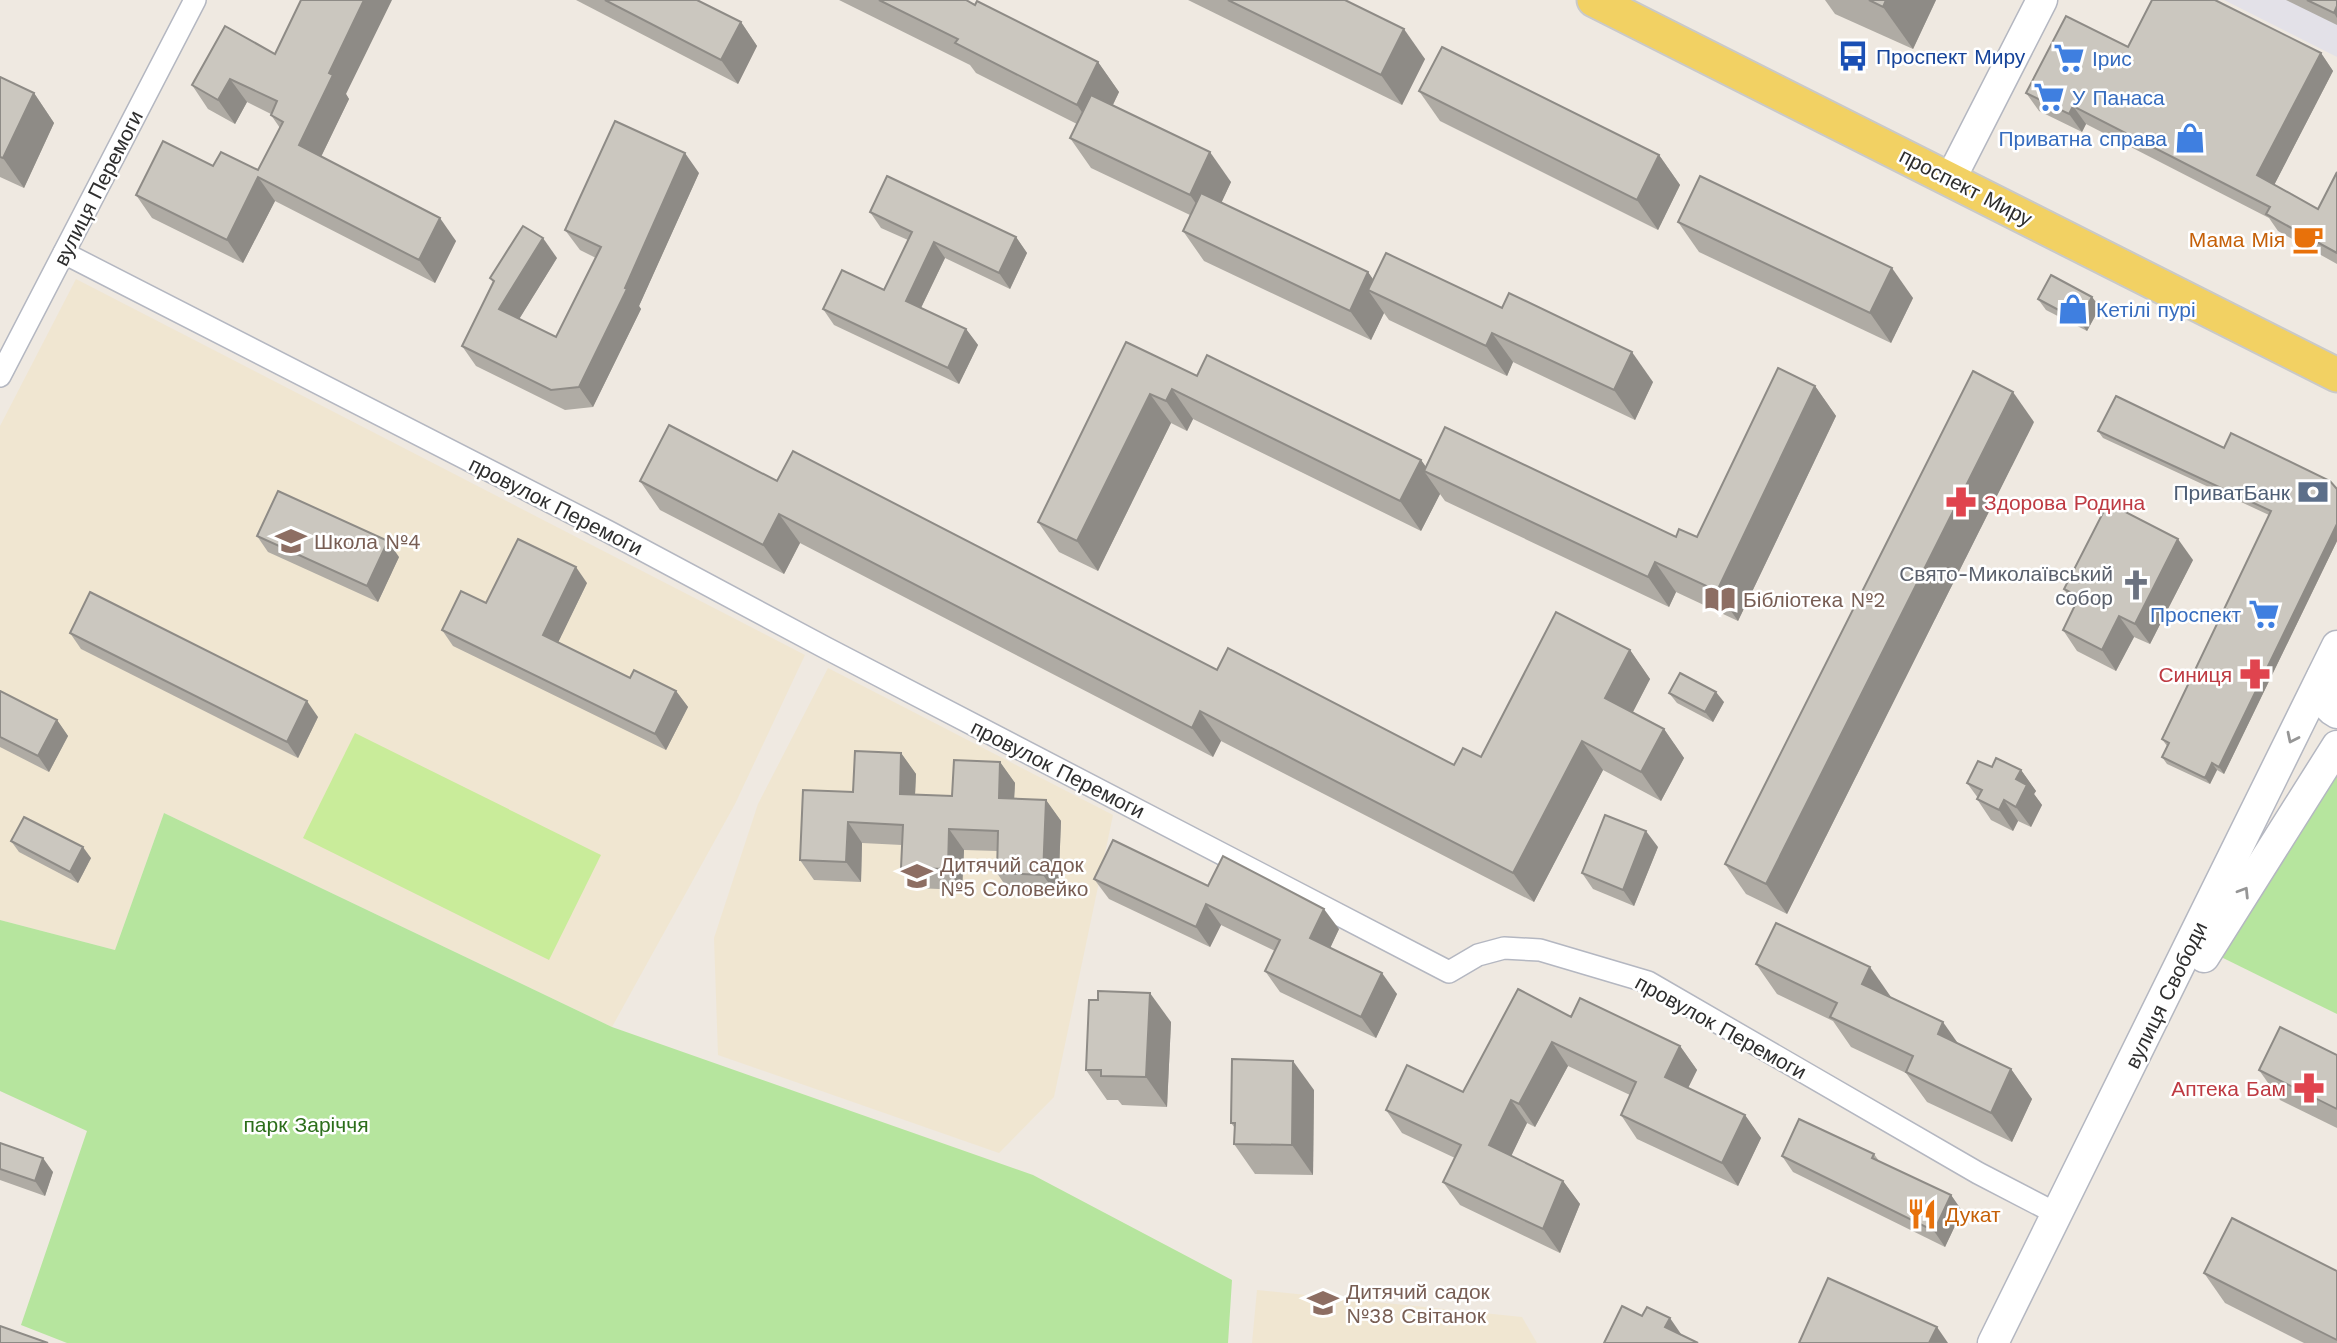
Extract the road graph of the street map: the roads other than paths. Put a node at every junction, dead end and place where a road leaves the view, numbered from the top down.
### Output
1 (195, 0) edge
2 (1594, 0) edge
3 (2042, 0) edge
4 (1950, 180) junction
5 (64, 253) junction
6 (2337, 375) edge
7 (0, 376) edge
8 (2337, 646) edge
9 (2322, 677) junction
10 (2337, 713) edge
11 (2337, 746) edge
12 (2161, 1005) junction
13 (2138, 1089) junction
14 (2057, 1214) junction
15 (1993, 1343) edge
16 (2012, 1343) edge

1 - 5 street, вулиця Перемоги
2 - 4 main road, проспект Миру
3 - 4 main road
4 - 6 main road, проспект Миру
5 - 7 street, вулиця Перемоги
5 - 14 street, провулок Перемоги
8 - 9 main road, вулиця Свободи
9 - 10 main road
9 -> 12 main road, вулиця Свободи
13 -> 11 main road, вулиця Свободи
12 - 13 main road
12 - 14 main road, вулиця Свободи
13 - 16 main road, вулиця Свободи
14 - 15 main road, вулиця Свободи

